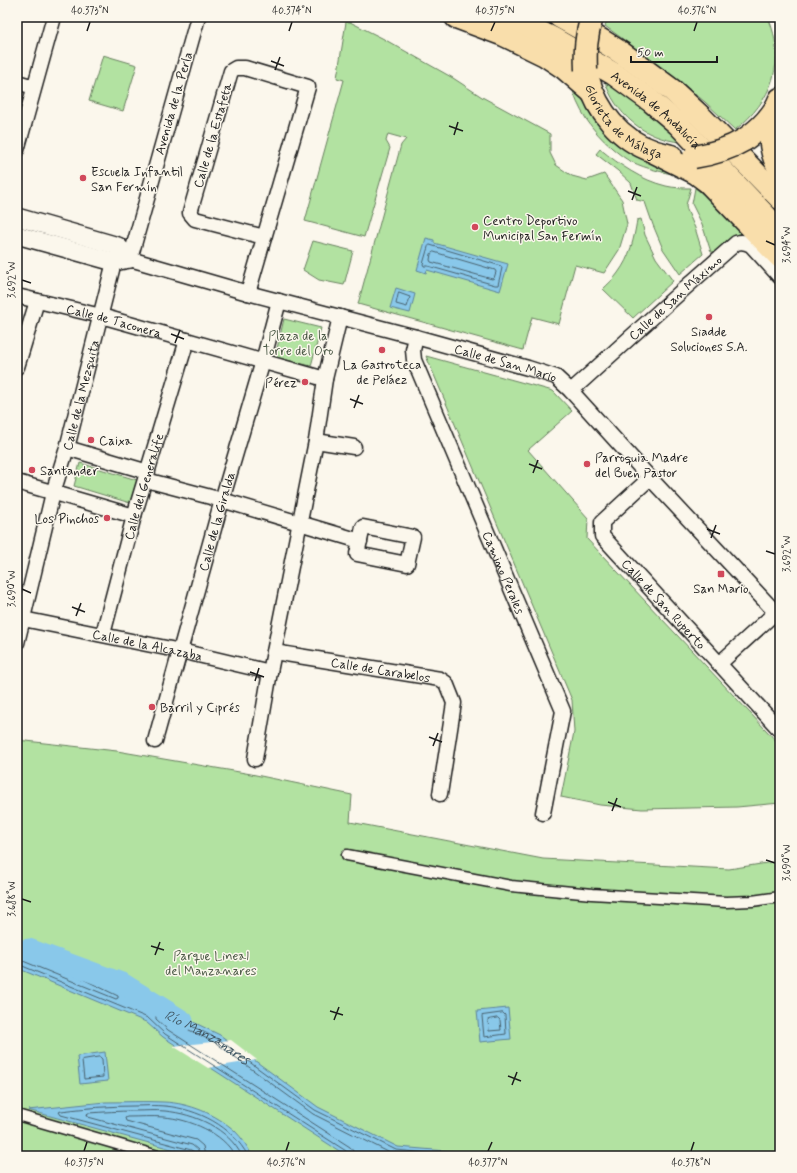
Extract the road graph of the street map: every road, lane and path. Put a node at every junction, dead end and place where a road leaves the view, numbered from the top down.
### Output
1 (54, 17) edge
2 (198, 17) edge
3 (456, 17) edge
4 (510, 17) edge
5 (560, 17) edge
6 (592, 17) edge
7 (17, 82) edge
8 (34, 87) junction
9 (592, 92) junction
10 (776, 107) edge
11 (17, 150) edge
12 (652, 151) junction
13 (780, 170) edge
14 (780, 198) edge
15 (17, 217) edge
16 (780, 231) edge
17 (17, 235) edge
18 (264, 237) junction
19 (121, 256) junction
20 (780, 257) edge
21 (780, 277) edge
22 (248, 293) junction
23 (17, 296) edge
24 (37, 301) junction
25 (279, 301) junction
26 (101, 316) junction
27 (340, 317) junction
28 (416, 337) junction
29 (187, 340) junction
30 (263, 361) junction
31 (17, 367) edge
32 (326, 379) junction
33 (571, 391) junction
34 (316, 441) junction
35 (354, 447) dead end
36 (66, 448) junction
37 (147, 476) junction
38 (650, 478) junction
39 (17, 482) edge
40 (53, 493) junction
41 (222, 500) junction
42 (134, 516) junction
43 (300, 524) junction
44 (360, 541) dead end
45 (778, 614) edge
46 (23, 619) junction
47 (103, 634) junction
48 (17, 643) edge
49 (181, 651) junction
50 (274, 652) junction
51 (719, 664) junction
52 (270, 672) junction
53 (780, 730) edge
54 (155, 741) dead end
55 (255, 759) dead end
56 (440, 794) dead end
57 (544, 813) dead end
58 (347, 855) dead end
59 (780, 897) edge
60 (17, 1116) edge
61 (158, 1156) edge

1 - 8 street
2 - 19 street, Avenida de la Perla
3 - 9 main road
4 - 16 main road, Avenida de Andalucía
5 - 14 main road, Avenida de Andalucía
6 - 9 main road, Glorieta de Málaga, bridge
7 - 8 street
8 - 11 street
9 - 12 main road, Glorieta de Málaga
10 - 12 main road, Glorieta de Málaga, bridge
10 - 13 main road
12 - 20 main road
15 - 19 street
17 - 19 street
18 - 18 street, Calle de la Estafeta
18 - 22 street, Calle de la Estafeta
19 - 22 street
19 - 26 street, Calle de la Mezquita
21 - 33 street, Calle de San Máximo
22 - 25 street
23 - 24 street, Calle de Taconera
24 - 26 street, Calle de Taconera
24 - 31 street
25 - 27 street
25 - 30 street, Calle de la Giralda
26 - 29 street, Calle de Taconera
26 - 36 street, Calle de la Mezquita
27 - 28 street
27 - 32 street
28 - 33 street, Calle de San Mario
28 - 57 street, Camino Perales
29 - 30 street, Calle de Taconera
29 - 37 street, Calle del Generalife
30 - 32 street, Calle de Taconera
30 - 41 street, Calle de la Giralda
32 - 34 street
33 - 38 street, Calle de San Mario
34 - 35 street
34 - 43 street
36 - 37 street
36 - 40 street, Calle de la Mezquita
37 - 41 street
37 - 42 street, Calle del Generalife
38 - 45 street, Calle de San Mario
38 - 51 street, Calle de San Ruperto
39 - 40 street
40 - 42 street
40 - 46 street, Calle de la Mezquita
41 - 43 street
41 - 49 street, Calle de la Giralda
42 - 47 street, Calle del Generalife
43 - 44 street
43 - 50 street
45 - 51 street
46 - 47 street, Calle de la Alcazaba
46 - 48 street, Calle de la Mezquita
47 - 49 street, Calle de la Alcazaba
49 - 52 street, Calle de la Alcazaba
49 - 54 street, Calle de la Giralda
50 - 52 street
50 - 56 street, Calle de Carabelos
51 - 53 street, Calle de San Ruperto
52 - 55 street
58 - 59 street
60 - 61 street

